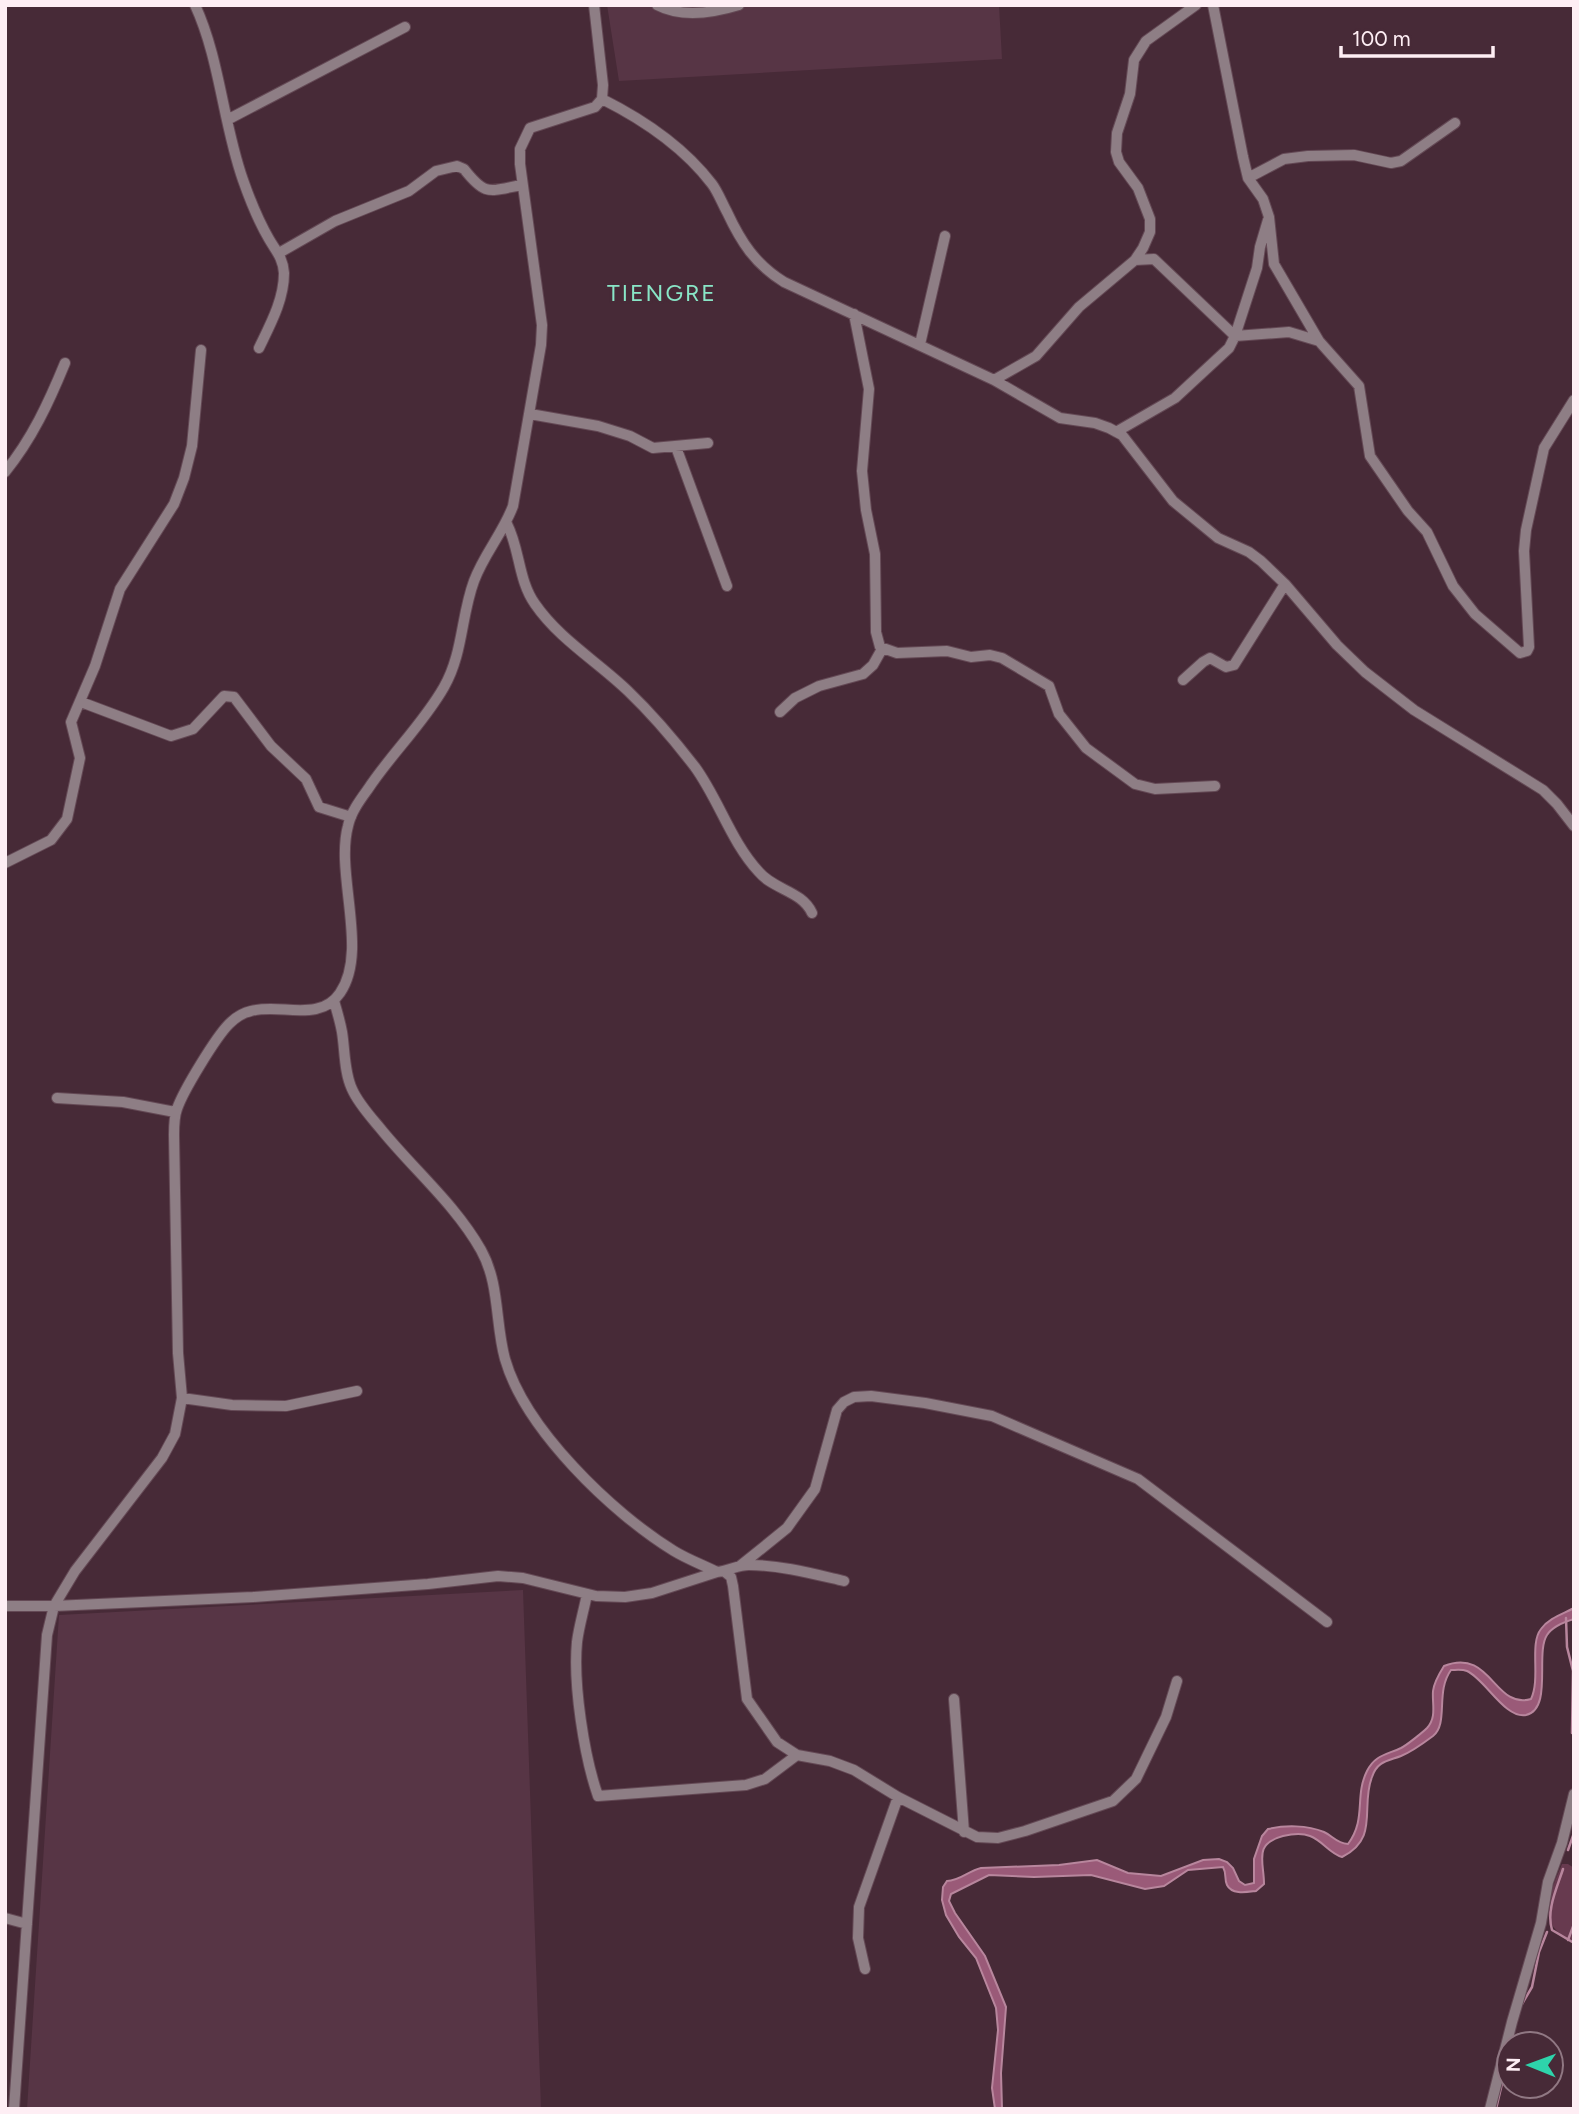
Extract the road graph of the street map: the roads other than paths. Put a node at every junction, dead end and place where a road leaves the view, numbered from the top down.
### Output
1 (195, 5) edge
2 (594, 5) edge
3 (657, 5) edge
4 (739, 5) edge
5 (1196, 5) edge
6 (1213, 5) edge
7 (405, 27) dead end
8 (602, 99) junction
9 (227, 120) junction
10 (1455, 123) dead end
11 (1248, 177) junction
12 (522, 185) junction
13 (1269, 217) junction
14 (946, 236) dead end
15 (279, 253) junction
16 (1135, 260) junction
17 (854, 314) junction
18 (1235, 336) junction
19 (1319, 341) junction
20 (920, 344) junction
21 (259, 348) dead end
22 (201, 350) dead end
23 (65, 363) dead end
24 (994, 380) junction
25 (1574, 400) edge
26 (530, 414) junction
27 (1116, 432) junction
28 (708, 443) dead end
29 (676, 447) junction
30 (5, 472) edge
31 (507, 524) junction
32 (1285, 584) junction
33 (727, 586) dead end
34 (883, 649) junction
35 (1183, 680) dead end
36 (81, 702) junction
37 (780, 712) dead end
38 (1216, 786) dead end
39 (351, 817) junction
40 (1574, 826) edge
41 (5, 863) edge
42 (812, 914) dead end
43 (334, 1001) junction
44 (57, 1098) dead end
45 (175, 1112) junction
46 (356, 1391) dead end
47 (182, 1398) junction
48 (740, 1566) junction
49 (721, 1572) junction
50 (844, 1581) dead end
51 (587, 1594) junction
52 (5, 1606) edge
53 (54, 1606) junction
54 (1327, 1622) dead end
55 (1177, 1681) dead end
56 (954, 1699) dead end
57 (797, 1755) junction
58 (1574, 1794) edge
59 (898, 1797) junction
60 (964, 1832) junction
61 (5, 1918) edge
62 (27, 1924) junction
63 (865, 1969) dead end
64 (14, 2109) edge
65 (1490, 2109) edge

1 - 9 street
2 - 8 street
3 - 4 street
5 - 16 street
6 - 11 street
7 - 9 street
8 - 12 street
8 - 17 street
9 - 15 street
10 - 11 street
11 - 13 street
12 - 15 street
12 - 26 street
13 - 18 street
13 - 19 street
14 - 20 street
15 - 21 street
16 - 18 street
16 - 24 street
17 - 20 street
17 - 34 street
18 - 19 street
18 - 27 street
19 - 25 street
20 - 24 street
22 - 36 street
23 - 30 street
24 - 27 street
26 - 29 street
26 - 31 street
27 - 32 street
28 - 29 street
29 - 33 street
31 - 39 street
31 - 42 street
32 - 35 street
32 - 40 street
34 - 37 street
34 - 38 street
36 - 39 street
36 - 41 street
39 - 43 street
43 - 45 street
43 - 49 street
44 - 45 street
45 - 47 street
46 - 47 street
47 - 53 street
48 - 49 street
48 - 50 street
48 - 54 street
49 - 51 street
49 - 57 street
51 - 53 street
51 - 57 street
52 - 53 street
53 - 62 street
55 - 60 street
56 - 60 street
57 - 59 street
58 - 65 street
59 - 60 street
59 - 63 street
61 - 62 street
62 - 64 street

